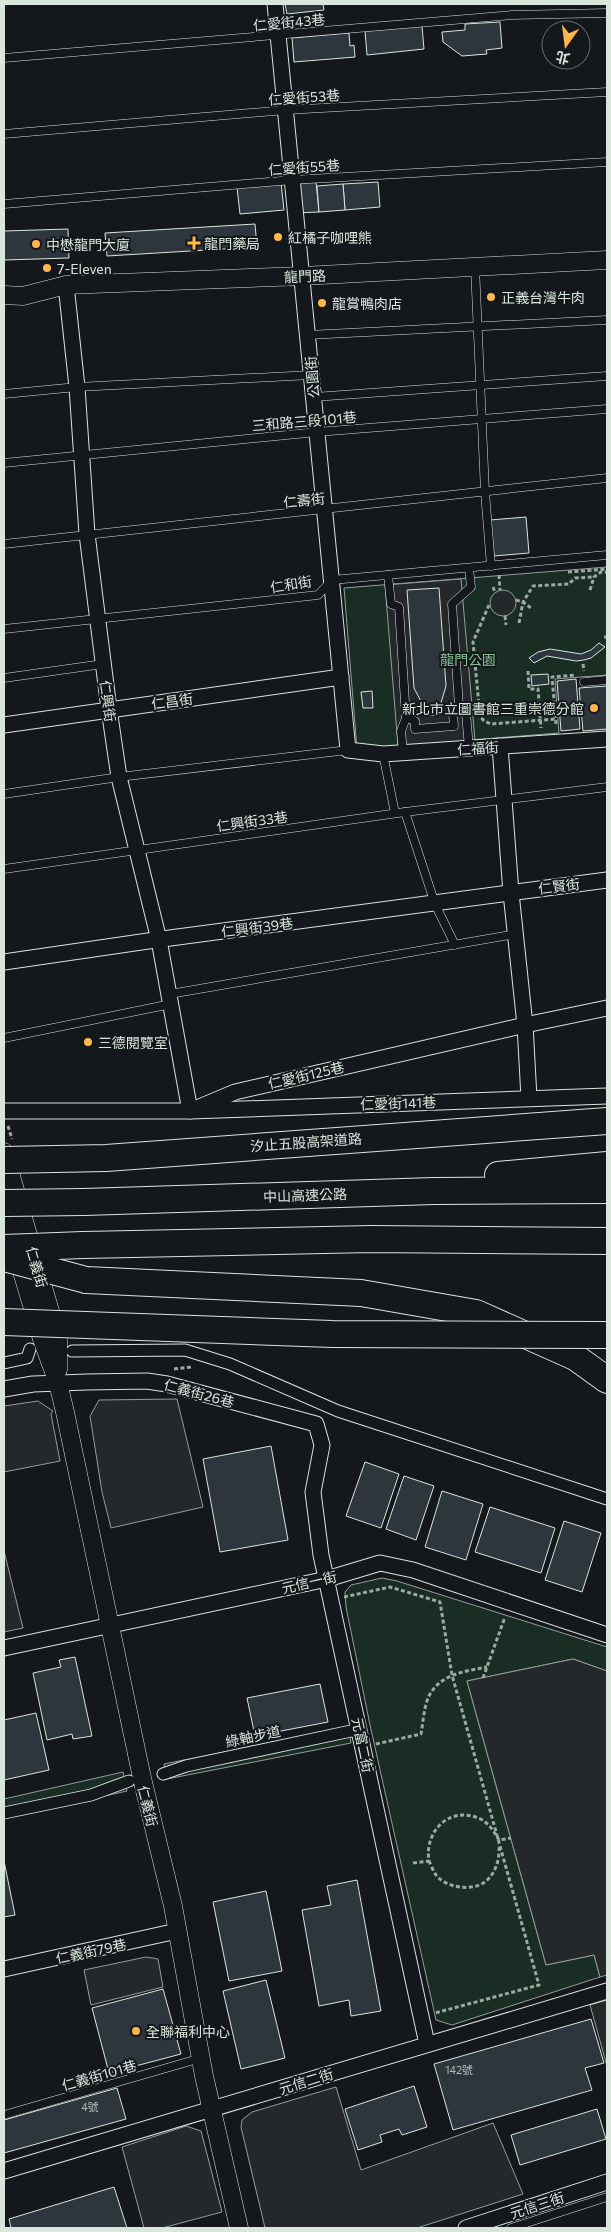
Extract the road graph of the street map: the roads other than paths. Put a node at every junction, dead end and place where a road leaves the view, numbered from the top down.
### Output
1 (275, 4) edge
2 (607, 13) edge
3 (278, 36) junction
4 (4, 58) edge
5 (607, 92) edge
6 (286, 110) junction
7 (4, 134) edge
8 (607, 162) edge
9 (292, 180) junction
10 (4, 204) edge
11 (607, 260) edge
12 (474, 267) junction
13 (302, 276) junction
14 (66, 285) junction
15 (4, 295) edge
16 (607, 320) edge
17 (477, 327) junction
18 (308, 335) junction
19 (312, 375) junction
20 (607, 376) edge
21 (480, 385) junction
22 (77, 386) junction
23 (4, 394) edge
24 (314, 397) junction
25 (607, 409) edge
26 (482, 419) junction
27 (317, 432) junction
28 (82, 455) junction
29 (4, 464) edge
30 (607, 478) edge
31 (485, 492) junction
32 (325, 510) junction
33 (88, 534) junction
34 (4, 544) edge
35 (607, 555) edge
36 (491, 566) junction
37 (469, 568) junction
38 (388, 575) junction
39 (332, 580) junction
40 (96, 618) junction
41 (4, 629) edge
42 (103, 664) junction
43 (341, 677) junction
44 (4, 678) edge
45 (607, 680) edge
46 (584, 682) dead end
47 (459, 706) junction
48 (109, 710) junction
49 (406, 718) junction
50 (4, 725) edge
51 (607, 738) edge
52 (500, 746) junction
53 (469, 748) junction
54 (348, 750) junction
55 (403, 752) junction
56 (383, 754) junction
57 (119, 777) junction
58 (607, 787) edge
59 (4, 794) edge
60 (505, 799) junction
61 (405, 812) junction
62 (395, 813) junction
63 (136, 850) junction
64 (4, 869) edge
65 (607, 880) edge
66 (511, 893) junction
67 (435, 904) junction
68 (516, 934) junction
69 (159, 940) junction
70 (455, 945) junction
71 (4, 962) edge
72 (171, 999) junction
73 (607, 1008) edge
74 (525, 1025) junction
75 (4, 1038) edge
76 (607, 1096) edge
77 (529, 1098) junction
78 (4, 1111) edge
79 (190, 1111) junction
80 (607, 1121) edge
81 (4, 1152) edge
82 (4, 1160) edge
83 (607, 1165) edge
84 (607, 1190) edge
85 (287, 1196) junction
86 (4, 1203) edge
87 (4, 1211) edge
88 (607, 1241) edge
89 (4, 1248) edge
90 (4, 1258) edge
91 (4, 1322) edge
92 (607, 1335) edge
93 (30, 1349) dead end
94 (72, 1351) dead end
95 (4, 1363) edge
96 (607, 1380) edge
97 (58, 1383) junction
98 (4, 1389) edge
99 (322, 1445) joint
100 (607, 1499) edge
101 (327, 1579) junction
102 (109, 1625) junction
103 (607, 1635) edge
104 (4, 1648) edge
105 (351, 1731) dead end
106 (163, 1774) dead end
107 (130, 1781) dead end
108 (4, 1814) edge
109 (177, 1931) junction
110 (4, 1969) edge
111 (607, 1991) edge
112 (427, 2044) junction
113 (201, 2058) junction
114 (212, 2109) junction
115 (4, 2115) edge
116 (4, 2171) edge
117 (607, 2182) edge
118 (607, 2197) edge
119 (239, 2228) edge
120 (466, 2228) edge
121 (511, 2228) edge

1 - 3 street, 公園街
2 - 3 lane, 仁愛街43巷
3 - 4 lane, 仁愛街43巷
3 - 6 street, 公園街
5 - 6 lane, 仁愛街53巷
6 - 7 lane, 仁愛街53巷
6 - 9 street, 公園街
8 - 9 lane, 仁愛街55巷
9 - 10 lane, 仁愛街55巷
9 - 13 street, 公園街
11 - 12 street, 龍門路
12 - 13 street, 龍門路
12 - 17 lane
13 - 14 street, 龍門路
13 - 18 street, 公園街
14 - 15 street, 龍門路
14 - 22 street, 仁興街
16 - 17 lane
17 - 18 lane
17 - 21 lane
18 - 19 street, 公園街
19 - 22 lane
19 - 24 street, 公園街
20 - 21 lane
21 - 24 lane
21 - 26 lane
22 - 23 lane
22 - 28 street, 仁興街
24 - 27 street, 公園街
25 - 26 lane, 三和路三段101巷
26 - 27 lane, 三和路三段101巷
26 - 31 lane
27 - 28 lane, 三和路三段101巷
27 - 32 street, 公園街
28 - 29 lane, 三和路三段101巷
28 - 33 street, 仁興街
30 - 31 lane, 仁壽街
31 - 32 lane, 仁壽街
31 - 36 lane
32 - 33 lane, 仁壽街
32 - 39 street, 公園街
33 - 34 lane, 仁壽街
33 - 40 street, 仁興街
35 - 36 lane, 仁和街
36 - 37 lane, 仁和街
37 - 38 lane, 仁和街
37 - 47 lane
38 - 39 lane, 仁和街
38 - 49 lane
39 - 40 lane, 仁和街
39 - 43 street, 公園街
40 - 41 lane, 仁和街
40 - 42 street, 仁興街
42 - 44 lane
42 - 48 street, 仁興街
43 - 48 street, 仁昌街
43 - 54 street, 公園街
45 - 46 lane
47 - 49 lane
47 - 53 lane
48 - 50 street, 仁昌街
48 - 57 street, 仁興街
49 - 55 lane
51 - 52 street, 仁福街
52 - 53 street, 仁福街
52 - 60 street
53 - 55 street, 仁福街
54 - 56 street, 仁福街
54 - 57 lane
55 - 56 street, 仁福街
56 - 62 lane
57 - 59 lane
57 - 63 street, 仁興街
58 - 60 lane, 仁興街33巷
60 - 61 lane, 仁興街33巷
60 - 66 street
61 - 62 lane, 仁興街33巷
61 - 67 lane
62 - 63 lane, 仁興街33巷
63 - 64 lane, 仁興街33巷
63 - 69 street, 仁興街
65 - 66 street, 仁賢街
66 - 67 street, 仁興街39巷
66 - 68 street
67 - 69 street, 仁興街39巷
67 - 70 lane
68 - 70 lane
68 - 74 street
69 - 71 street, 仁興街39巷
69 - 72 street, 仁興街
70 - 72 lane
72 - 75 lane
72 - 79 street, 仁興街
73 - 74 street, 仁愛街125巷
74 - 77 street
74 - 79 street, 仁愛街125巷
76 - 77 street, 仁愛街141巷
77 - 79 street, 仁愛街141巷
78 - 79 street, 仁愛街125巷
80 - 82 highway, 汐止五股高架道路, bridge
81 - 97 street, 仁義街
83 - 85 highway
84 - 85 highway, 中山高速公路
85 - 86 highway, 中山高速公路, bridge
87 - 97 street, 仁義街
88 - 89 highway, bridge
90 - 96 highway, bridge
91 - 92 highway, bridge
93 - 95 street
94 - 100 street
97 - 98 street
97 - 99 street, 仁義街26巷
97 - 102 street, 仁義街
99 - 101 street, 元富二街
101 - 102 street, 元信一街
101 - 103 street, 元信一街
101 - 112 street, 元富二街
102 - 104 street, 元信一街
102 - 109 street, 仁義街
105 - 106 street, 綠軸步道
107 - 108 street
109 - 110 street, 仁義街79巷
109 - 113 street, 仁義街
111 - 112 street, 元信二街
112 - 114 street, 元信二街
113 - 114 street, 仁義街
113 - 115 lane, 仁義街101巷
114 - 116 street, 元信二街
114 - 119 street, 仁義街
117 - 120 street, 元信三街
118 - 121 lane

